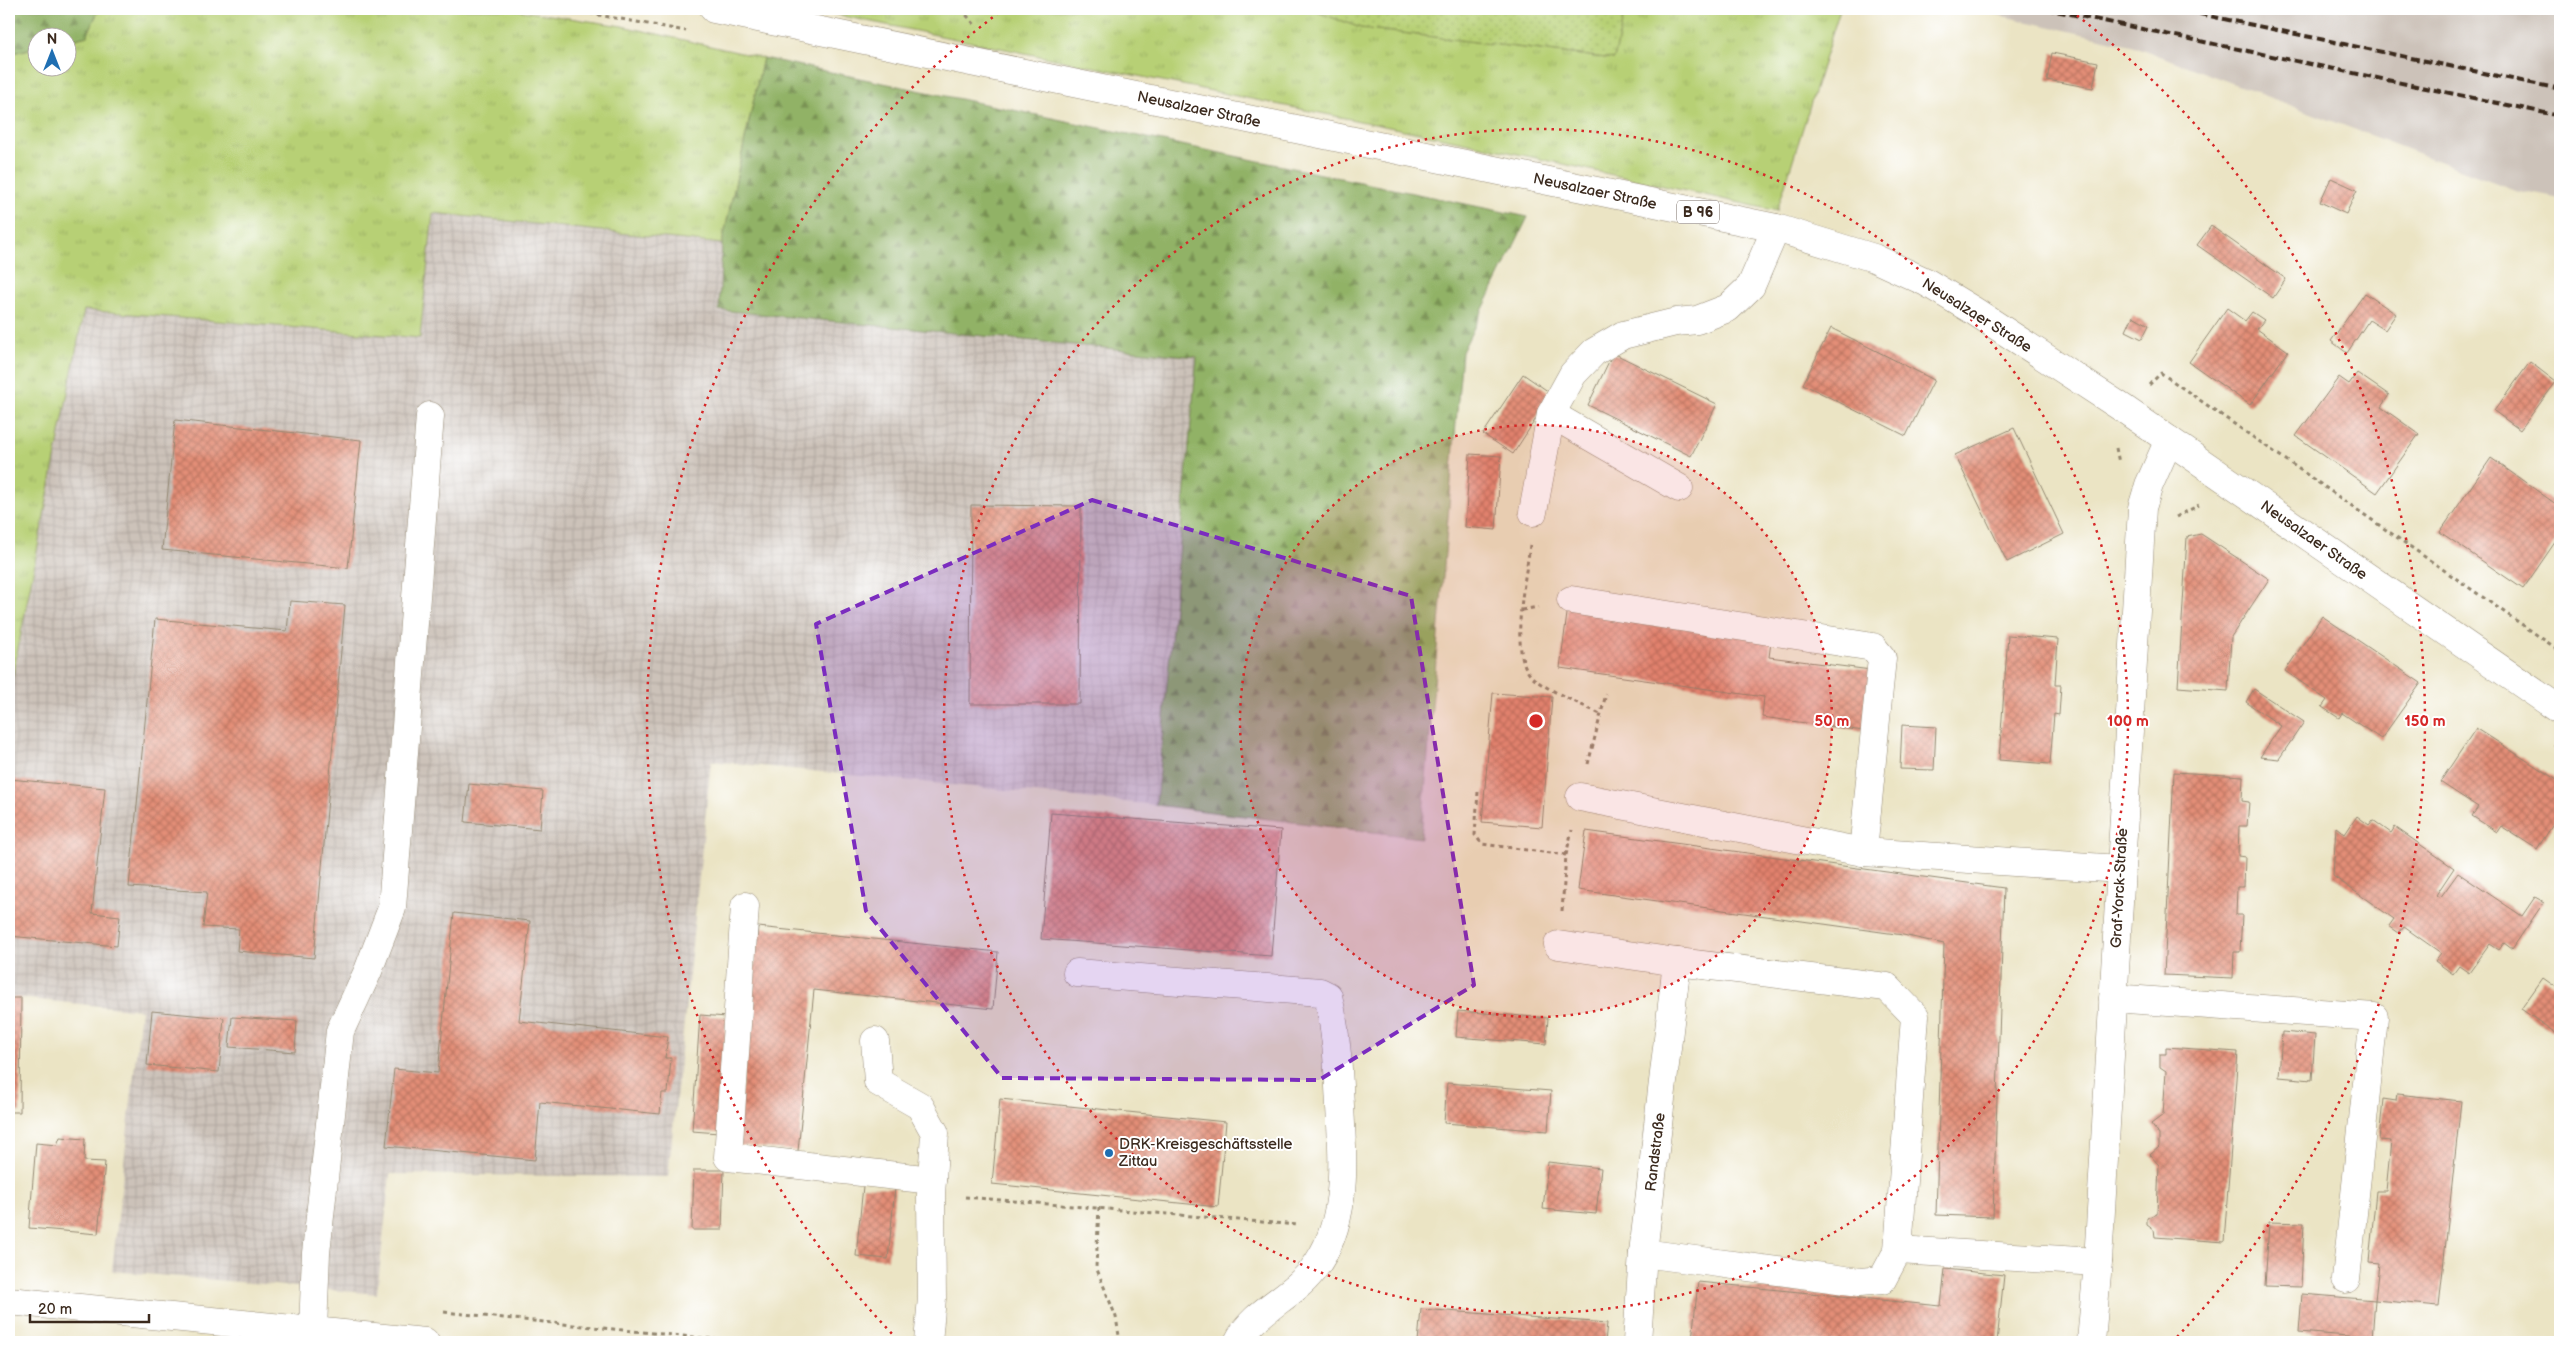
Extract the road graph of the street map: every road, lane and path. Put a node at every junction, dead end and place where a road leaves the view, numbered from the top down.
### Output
1 (714, 9) edge
2 (1776, 228) junction
3 (2124, 409) junction
4 (1551, 414) junction
5 (430, 416) dead end
6 (2169, 440) junction
7 (2119, 465) dead end
8 (1679, 488) dead end
9 (1534, 512) joint
10 (1570, 600) dead end
11 (2560, 651) edge
12 (2560, 710) edge
13 (1600, 714) dead end
14 (1478, 792) dead end
15 (1580, 797) dead end
16 (1863, 852) junction
17 (1566, 855) dead end
18 (2120, 869) junction
19 (745, 906) dead end
20 (1558, 945) dead end
21 (1677, 962) junction
22 (1077, 973) dead end
23 (2113, 998) junction
24 (875, 1040) dead end
25 (932, 1187) junction
26 (1099, 1207) junction
27 (1334, 1228) junction
28 (1898, 1250) junction
29 (1644, 1253) junction
30 (2098, 1262) junction
31 (2346, 1279) dead end
32 (9, 1301) edge
33 (313, 1330) junction
34 (419, 1342) edge
35 (425, 1342) edge
36 (928, 1342) edge
37 (1120, 1342) edge
38 (1238, 1342) edge
39 (1637, 1342) edge
40 (2091, 1342) edge

1 - 2 main road, Neusalzaer Straße / B 96
2 - 3 main road, Neusalzaer Straße / B 96
2 - 4 main road
3 - 6 main road, Neusalzaer Straße / B 96
3 - 7 path
3 - 11 path
4 - 8 main road
4 - 9 main road
5 - 33 main road
6 - 12 main road, Neusalzaer Straße / B 96
6 - 18 main road, Graf-Yorck-Straße
9 - 13 path
10 - 16 main road
14 - 17 path
15 - 16 main road
16 - 18 main road
18 - 23 main road, Graf-Yorck-Straße
19 - 25 main road
20 - 21 main road
21 - 28 main road
21 - 29 main road, Randstraße
22 - 27 main road
23 - 30 main road, Graf-Yorck-Straße
23 - 31 main road
24 - 25 main road
25 - 26 path
25 - 36 main road
26 - 27 path
26 - 37 path
27 - 38 main road
28 - 29 main road
28 - 30 main road
29 - 39 main road, Randstraße
30 - 40 main road, Graf-Yorck-Straße
32 - 33 main road
33 - 34 main road
34 - 35 main road

